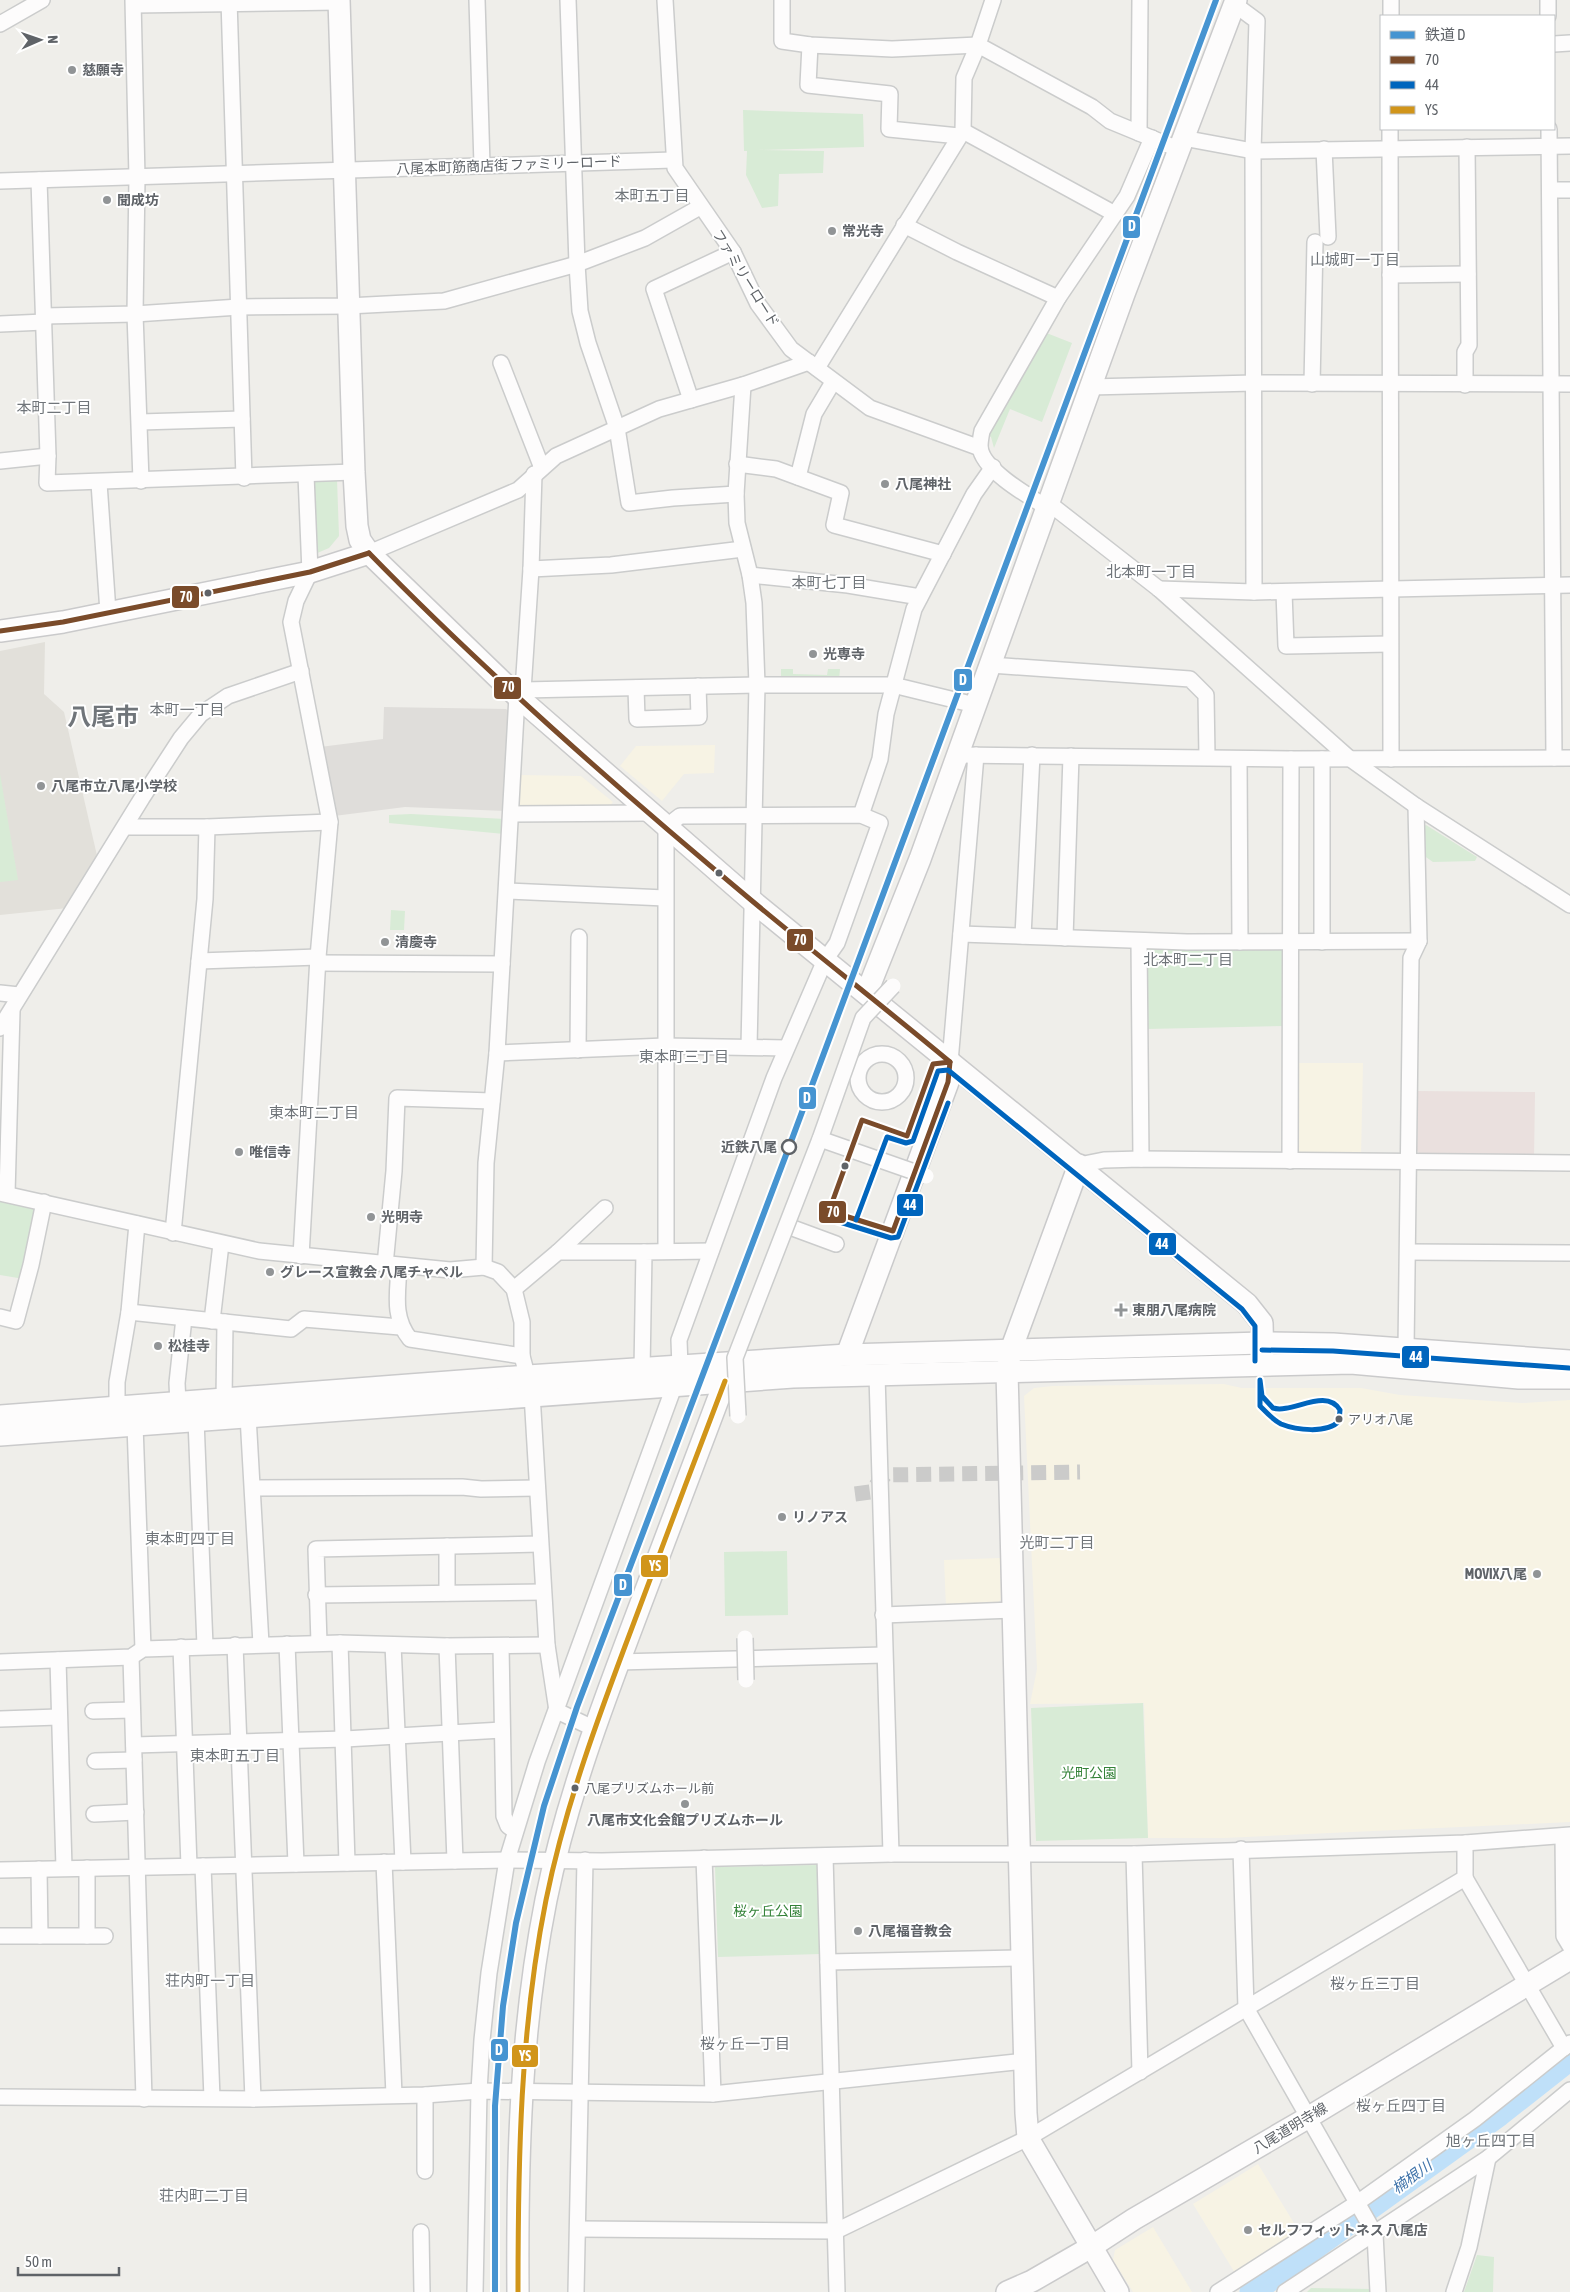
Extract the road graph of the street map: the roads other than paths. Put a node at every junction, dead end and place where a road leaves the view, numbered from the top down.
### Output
1 (42, 0) edge
2 (477, 0) edge
3 (568, 0) edge
4 (665, 0) edge
5 (782, 0) edge
6 (993, 0) edge
7 (1140, 0) edge
8 (1391, 0) edge
9 (1548, 0) edge
10 (339, 1) edge
11 (134, 2) edge
12 (229, 2) edge
13 (1235, 2) edge
14 (1391, 15) edge
15 (1548, 15) edge
16 (0, 24) edge
17 (1555, 44) edge
18 (1570, 44) edge
19 (810, 45) junction
20 (978, 45) junction
21 (1390, 130) edge
22 (1549, 130) edge
23 (961, 133) junction
24 (1146, 136) junction
25 (1180, 144) junction
26 (1549, 146) junction
27 (1570, 146) edge
28 (1467, 147) junction
29 (1390, 148) junction
30 (1324, 149) junction
31 (1253, 151) junction
32 (673, 160) junction
33 (574, 163) junction
34 (482, 165) junction
35 (344, 172) junction
36 (235, 175) junction
37 (137, 178) junction
38 (39, 180) junction
39 (0, 181) edge
40 (1550, 190) junction
41 (1570, 190) edge
42 (700, 207) junction
43 (1115, 214) junction
44 (904, 225) junction
45 (734, 252) junction
46 (576, 264) junction
47 (1468, 274) junction
48 (1390, 275) junction
49 (1058, 298) junction
50 (348, 306) junction
51 (238, 307) junction
52 (135, 314) junction
53 (44, 319) junction
54 (0, 324) edge
55 (500, 363) dead end
56 (813, 365) junction
57 (834, 382) junction
58 (1254, 383) junction
59 (1312, 384) junction
60 (1465, 384) junction
61 (1551, 384) junction
62 (1570, 384) edge
63 (743, 385) junction
64 (1390, 385) junction
65 (1090, 387) junction
66 (690, 400) junction
67 (242, 419) junction
68 (140, 422) junction
69 (617, 428) junction
70 (980, 448) junction
71 (48, 456) junction
72 (0, 461) edge
73 (738, 464) junction
74 (993, 467) junction
75 (538, 471) junction
76 (354, 472) junction
77 (306, 475) junction
78 (798, 477) junction
79 (244, 478) junction
80 (141, 481) junction
81 (99, 483) junction
82 (736, 494) junction
83 (1049, 506) junction
84 (743, 549) junction
85 (368, 553) junction
86 (943, 554) junction
87 (531, 569) junction
88 (310, 572) junction
89 (750, 575) junction
90 (1570, 585) edge
91 (1553, 586) junction
92 (1159, 589) junction
93 (1390, 590) junction
94 (1254, 592) junction
95 (1284, 592) junction
96 (920, 597) junction
97 (108, 612) junction
98 (0, 631) edge
99 (1390, 644) junction
100 (991, 665) junction
101 (301, 671) junction
102 (757, 685) junction
103 (893, 685) junction
104 (698, 686) junction
105 (636, 688) junction
106 (520, 693) junction
107 (975, 705) junction
108 (967, 755) junction
109 (1032, 755) junction
110 (1071, 756) junction
111 (1207, 757) junction
112 (1349, 758) junction
113 (1554, 758) junction
114 (1570, 758) edge
115 (1239, 759) junction
116 (1291, 759) junction
117 (1322, 759) junction
118 (1391, 759) junction
119 (1416, 806) junction
120 (649, 813) junction
121 (511, 814) junction
122 (753, 815) junction
123 (861, 815) junction
124 (330, 822) junction
125 (126, 827) junction
126 (207, 827) junction
127 (666, 827) junction
128 (507, 891) junction
129 (665, 898) junction
130 (751, 900) junction
131 (1570, 905) edge
132 (961, 934) junction
133 (1023, 936) junction
134 (579, 937) dead end
135 (1065, 938) junction
136 (1140, 941) junction
137 (1419, 941) junction
138 (1240, 942) junction
139 (1290, 942) junction
140 (1322, 942) junction
141 (318, 960) junction
142 (825, 960) junction
143 (199, 961) junction
144 (502, 964) junction
145 (893, 986) dead end
146 (866, 992) junction
147 (0, 994) edge
148 (19, 995) junction
149 (12, 1010) junction
150 (0, 1028) edge
151 (666, 1046) junction
152 (749, 1048) junction
153 (785, 1048) junction
154 (578, 1050) junction
155 (497, 1053) junction
156 (950, 1062) junction
157 (492, 1101) junction
158 (818, 1136) junction
159 (1141, 1159) junction
160 (1290, 1161) junction
161 (1409, 1163) junction
162 (1570, 1163) edge
163 (1079, 1165) junction
164 (926, 1176) dead end
165 (4, 1193) edge
166 (44, 1202) junction
167 (605, 1208) dead end
168 (137, 1224) junction
169 (790, 1225) junction
170 (173, 1232) junction
171 (221, 1244) junction
172 (836, 1244) dead end
173 (666, 1251) junction
174 (710, 1251) junction
175 (558, 1252) junction
176 (644, 1252) junction
177 (1408, 1252) junction
178 (1570, 1253) edge
179 (302, 1256) junction
180 (392, 1266) junction
181 (484, 1267) junction
182 (514, 1289) junction
183 (129, 1312) junction
184 (0, 1317) edge
185 (184, 1318) junction
186 (219, 1322) junction
187 (400, 1327) junction
188 (1262, 1343) junction
189 (1406, 1349) junction
190 (1011, 1350) junction
191 (847, 1355) junction
192 (522, 1356) junction
193 (1570, 1361) edge
194 (746, 1362) junction
195 (1263, 1364) junction
196 (642, 1370) junction
197 (1007, 1371) junction
198 (678, 1375) junction
199 (877, 1375) junction
200 (1570, 1378) edge
201 (726, 1381) junction
202 (530, 1385) junction
203 (224, 1400) junction
204 (178, 1403) junction
205 (117, 1408) junction
206 (0, 1416) edge
207 (248, 1416) junction
208 (738, 1416) dead end
209 (196, 1420) junction
210 (135, 1425) junction
211 (0, 1435) edge
212 (254, 1488) junction
213 (537, 1488) junction
214 (540, 1544) junction
215 (448, 1546) junction
216 (543, 1592) junction
217 (447, 1593) junction
218 (316, 1596) junction
219 (1013, 1610) junction
220 (883, 1615) junction
221 (745, 1638) dead end
222 (319, 1643) junction
223 (340, 1643) junction
224 (262, 1644) junction
225 (288, 1644) junction
226 (547, 1644) junction
227 (235, 1645) junction
228 (393, 1645) junction
229 (205, 1646) junction
230 (447, 1646) junction
231 (501, 1646) junction
232 (181, 1647) junction
233 (137, 1653) junction
234 (884, 1655) junction
235 (58, 1660) junction
236 (0, 1662) edge
237 (618, 1662) junction
238 (746, 1680) dead end
239 (132, 1710) junction
240 (93, 1711) dead end
241 (557, 1711) junction
242 (58, 1717) junction
243 (0, 1718) edge
244 (595, 1729) junction
245 (502, 1730) junction
246 (450, 1733) junction
247 (398, 1736) junction
248 (292, 1740) junction
249 (344, 1740) junction
250 (238, 1742) junction
251 (184, 1744) junction
252 (134, 1753) junction
253 (95, 1761) dead end
254 (136, 1812) junction
255 (94, 1814) dead end
256 (516, 1832) junction
257 (1567, 1836) edge
258 (1465, 1842) junction
259 (1241, 1849) junction
260 (1020, 1852) junction
261 (891, 1854) junction
262 (1134, 1854) junction
263 (825, 1856) junction
264 (704, 1858) junction
265 (555, 1859) junction
266 (507, 1860) junction
267 (585, 1860) junction
268 (455, 1861) junction
269 (384, 1862) junction
270 (403, 1862) junction
271 (348, 1863) junction
272 (296, 1864) junction
273 (244, 1865) junction
274 (196, 1866) junction
275 (136, 1867) junction
276 (64, 1868) junction
277 (87, 1868) junction
278 (39, 1869) junction
279 (0, 1870) edge
280 (1465, 1878) junction
281 (0, 1936) edge
282 (40, 1936) junction
283 (87, 1936) junction
284 (105, 1936) dead end
285 (1570, 1946) edge
286 (1022, 1958) junction
287 (1570, 1959) edge
288 (828, 1962) junction
289 (1527, 1983) junction
290 (1246, 2008) junction
291 (1567, 2046) edge
292 (1025, 2062) junction
293 (1140, 2072) junction
294 (831, 2082) junction
295 (1570, 2090) edge
296 (479, 2091) junction
297 (520, 2091) junction
298 (579, 2091) junction
299 (713, 2094) junction
300 (425, 2095) junction
301 (394, 2096) junction
302 (0, 2097) edge
303 (144, 2098) junction
304 (212, 2098) junction
305 (253, 2099) junction
306 (1309, 2117) junction
307 (1028, 2138) junction
308 (1488, 2158) junction
309 (425, 2171) dead end
310 (1357, 2203) junction
311 (578, 2229) junction
312 (836, 2231) junction
313 (421, 2232) dead end
314 (1375, 2234) junction
315 (1091, 2247) junction
316 (422, 2292) edge
317 (476, 2292) edge
318 (518, 2292) edge
319 (576, 2292) edge
320 (837, 2292) edge
321 (1008, 2292) edge
322 (1118, 2292) edge
323 (1218, 2292) edge
324 (1285, 2292) edge
325 (1378, 2292) edge
326 (1454, 2292) edge

1 - 16 street
2 - 34 street
3 - 33 street
4 - 32 street, ファミリーロード
5 - 19 street
6 - 20 street
7 - 24 street
8 - 14 street
9 - 15 street
10 - 12 street
10 - 35 street
11 - 12 street
11 - 37 street
12 - 36 street
13 - 25 street
13 - 31 street
17 - 18 street
19 - 20 street
19 - 23 street
20 - 23 street
20 - 24 street
21 - 29 street
22 - 26 street
23 - 43 street
23 - 44 street
24 - 25 street
24 - 43 street
25 - 31 street
25 - 65 street
26 - 27 street
26 - 28 street
26 - 40 street
28 - 29 street
28 - 47 street
29 - 30 street
29 - 48 street
30 - 31 street
30 - 59 street
31 - 58 street
32 - 33 street, 八尾本町筋商店街 ファミリーロード
32 - 42 street, ファミリーロード
33 - 34 street, 八尾本町筋商店街 ファミリーロード
33 - 46 street
34 - 35 street, 八尾本町筋商店街 ファミリーロード
35 - 36 street, 八尾本町筋商店街 ファミリーロード
35 - 50 street
36 - 37 street, 八尾本町筋商店街 ファミリーロード
36 - 51 street
37 - 38 street, 八尾本町筋商店街 ファミリーロード
37 - 52 street
38 - 39 street, 八尾本町筋商店街 ファミリーロード
38 - 53 street
40 - 41 street
40 - 61 street
42 - 45 street, ファミリーロード
42 - 46 street
43 - 49 street
44 - 49 street
44 - 56 street
45 - 56 street, ファミリーロード
45 - 66 street
46 - 50 street
46 - 69 street
47 - 48 street
47 - 60 street
48 - 64 street
49 - 70 street
50 - 51 street
50 - 76 street
51 - 52 street
51 - 67 street
52 - 53 street
52 - 68 street
53 - 54 street
53 - 71 street
55 - 75 street
56 - 57 street, ファミリーロード
56 - 63 street
57 - 70 street, ファミリーロード
57 - 78 street
58 - 59 street
58 - 65 street
58 - 94 street
59 - 64 street
60 - 61 street
60 - 64 street
61 - 62 street
61 - 91 street
63 - 66 street
63 - 73 street
64 - 93 street
65 - 83 street
66 - 69 street
67 - 68 street
67 - 79 street
68 - 80 street
69 - 75 street
69 - 82 street
70 - 74 street
71 - 72 street
71 - 81 street
73 - 78 street
73 - 82 street
74 - 83 street
74 - 86 street
75 - 85 street
75 - 87 street
76 - 77 street
76 - 85 street
77 - 79 street
77 - 88 street
78 - 86 street
79 - 80 street
80 - 81 street
81 - 97 street
82 - 84 street
83 - 92 street
83 - 100 street
84 - 87 street
84 - 89 street
85 - 88 street
85 - 106 street
86 - 96 street
87 - 106 street
88 - 97 street
88 - 101 street
89 - 96 street
89 - 102 street
90 - 91 street
91 - 93 street
91 - 113 street
92 - 94 street
92 - 112 street
93 - 95 street
93 - 99 street
94 - 95 street
95 - 99 street
96 - 103 street
97 - 98 street
99 - 118 street
100 - 107 street
100 - 111 street
101 - 124 street
101 - 125 street
102 - 103 street
102 - 104 street
102 - 122 street
103 - 107 street
103 - 123 street
104 - 105 street
104 - 105 street
105 - 106 street
106 - 120 street
106 - 121 street
107 - 108 street
108 - 109 street
108 - 132 street
108 - 146 street
109 - 110 street
109 - 133 street
110 - 111 street
110 - 135 street
111 - 115 street
112 - 117 street
112 - 118 street
112 - 119 street
113 - 114 street
113 - 118 street
115 - 116 street
115 - 138 street
116 - 117 street
116 - 139 street
117 - 140 street
119 - 131 street
119 - 137 street
120 - 121 street
120 - 127 street
121 - 128 street
122 - 123 street
122 - 127 street
122 - 130 street
123 - 142 street
124 - 126 street
124 - 141 street
125 - 126 street
125 - 148 street
126 - 143 street
127 - 129 street
127 - 130 street
128 - 129 street
128 - 144 street
129 - 151 street
130 - 142 street
130 - 152 street
132 - 133 street
132 - 156 street
133 - 135 street
134 - 154 street
135 - 136 street
136 - 138 street
136 - 159 street
137 - 140 street
137 - 161 street
138 - 139 street
139 - 140 street
139 - 160 street
141 - 143 street
141 - 144 street
141 - 179 street
142 - 146 street
142 - 153 street
143 - 170 street
144 - 155 street
145 - 158 street, bridge
146 - 156 street
147 - 148 street
148 - 149 street
149 - 150 street
149 - 165 street
151 - 152 street
151 - 154 street
151 - 173 street
152 - 153 street
153 - 174 street
154 - 155 street
155 - 157 street
156 - 163 street
156 - 191 street
157 - 180 street
157 - 181 street
158 - 164 street, bridge
158 - 169 street, bridge
159 - 160 street
159 - 163 street
160 - 161 street
161 - 162 street
161 - 177 street
163 - 188 street
163 - 190 street
165 - 166 street
166 - 168 street
166 - 184 street
167 - 175 street
168 - 170 street
168 - 183 street
169 - 172 street
169 - 208 street, bridge
170 - 171 street
171 - 179 street
171 - 186 street
173 - 174 street
173 - 176 street
174 - 198 street
175 - 176 street
175 - 182 street
176 - 196 street
177 - 178 street
177 - 189 street
179 - 180 street
180 - 181 street
180 - 187 street
181 - 182 street
182 - 192 street
183 - 185 street
183 - 205 street
185 - 186 street
185 - 204 street
186 - 187 street
186 - 203 street
187 - 192 street
188 - 189 street
188 - 190 street
188 - 195 street
189 - 193 street
190 - 191 street
190 - 197 street
191 - 194 street
192 - 202 street
194 - 198 street
194 - 201 street
195 - 197 street
195 - 200 street
196 - 198 street
196 - 202 street
197 - 199 street
197 - 219 street
198 - 201 street
198 - 202 street
198 - 241 street
199 - 201 street
199 - 220 street
201 - 237 street
202 - 203 street
202 - 207 street
202 - 213 street
203 - 204 street
204 - 205 street
205 - 206 street
207 - 209 street
207 - 212 street
209 - 210 street
209 - 229 street
210 - 211 street
210 - 233 street
212 - 213 street
212 - 224 street
213 - 214 street
214 - 215 street
214 - 216 street
215 - 217 street
215 - 218 street
216 - 217 street
216 - 226 street
217 - 218 street
218 - 222 street
219 - 220 street
219 - 260 street
220 - 234 street
221 - 238 street, bridge
222 - 223 street
222 - 225 street
223 - 228 street
223 - 249 street
224 - 225 street
224 - 227 street
225 - 248 street
226 - 231 street
226 - 241 street
227 - 229 street
227 - 250 street
228 - 230 street
228 - 247 street
229 - 232 street
230 - 231 street
230 - 246 street
231 - 245 street
232 - 233 street
232 - 251 street
233 - 235 street
233 - 239 street
234 - 237 street
234 - 261 street
235 - 236 street
235 - 242 street
237 - 244 street
239 - 240 street
239 - 252 street
241 - 244 street
241 - 256 street
242 - 243 street
242 - 276 street
244 - 265 street
245 - 246 street
245 - 256 street
246 - 247 street
246 - 268 street
247 - 249 street
247 - 270 street
248 - 249 street
248 - 250 street
248 - 272 street
249 - 271 street
250 - 251 street
250 - 273 street
251 - 252 street
251 - 274 street
252 - 253 street
252 - 254 street
254 - 255 street
254 - 275 street
256 - 266 street
257 - 258 street
257 - 285 street
258 - 259 street
258 - 280 street
259 - 262 street
259 - 290 street
260 - 261 street
260 - 262 street
260 - 286 street
261 - 263 street
262 - 293 street
263 - 264 street
263 - 288 street
264 - 267 street
264 - 299 street
265 - 266 street
265 - 267 street
265 - 297 street
266 - 268 street
266 - 296 street
267 - 298 street
268 - 270 street
269 - 270 street
269 - 271 street
269 - 301 street
271 - 272 street
272 - 273 street
273 - 274 street
273 - 305 street
274 - 275 street
274 - 304 street
275 - 277 street
275 - 303 street
276 - 277 street
276 - 278 street
277 - 283 street
278 - 279 street
278 - 282 street
280 - 289 street
280 - 290 street
281 - 282 street
282 - 283 street
283 - 284 street
286 - 288 street
286 - 292 street
287 - 289 street, 八尾道明寺線
288 - 294 street
289 - 291 street
289 - 306 street, 八尾道明寺線
290 - 293 street
290 - 306 street
291 - 310 street
292 - 294 street
292 - 307 street
293 - 307 street
294 - 299 street
294 - 312 street
295 - 308 street
296 - 297 street
296 - 300 street
296 - 317 street
297 - 298 street
297 - 318 street
298 - 299 street
298 - 311 street
300 - 301 street
300 - 309 street
301 - 305 street
302 - 303 street
303 - 304 street
304 - 305 street
306 - 310 street
306 - 315 street, 八尾道明寺線
307 - 312 street
307 - 315 street
308 - 314 street
308 - 326 street
310 - 314 street
310 - 323 street
311 - 312 street
311 - 319 street
312 - 320 street
313 - 316 street
314 - 324 street
314 - 325 street
315 - 321 street, 八尾道明寺線
315 - 322 street

